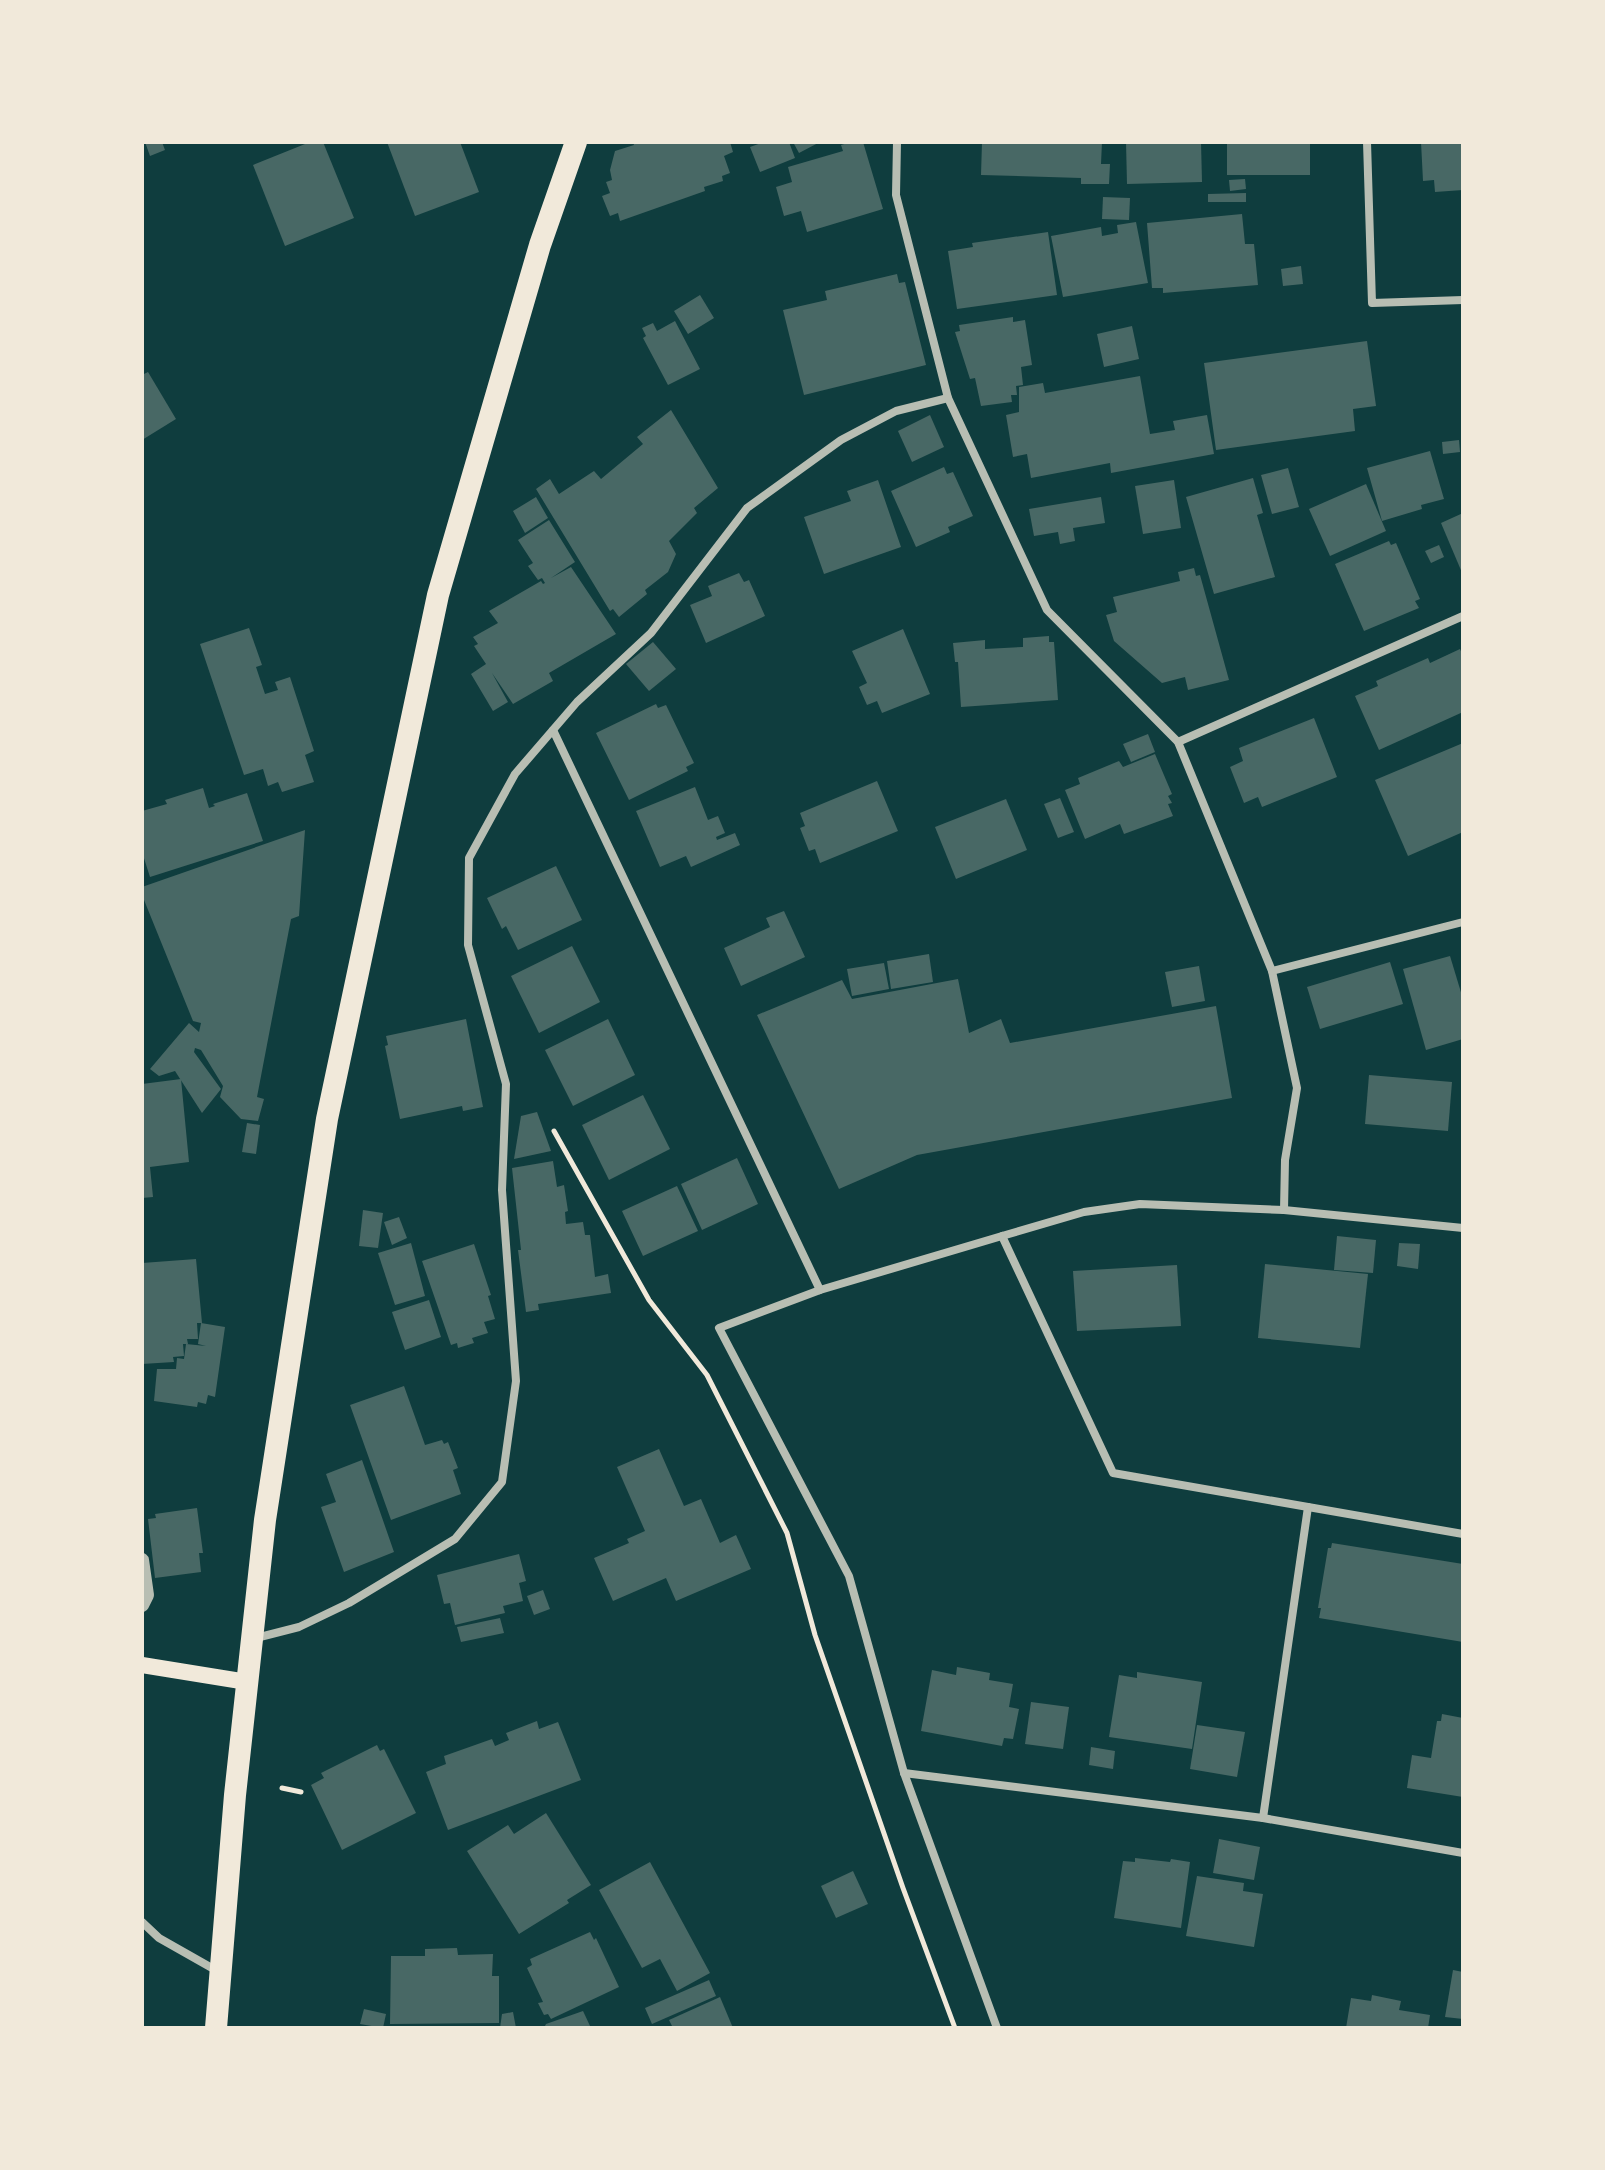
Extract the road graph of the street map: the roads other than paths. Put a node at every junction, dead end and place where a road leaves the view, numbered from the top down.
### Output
1 (576, 142) edge
2 (897, 142) edge
3 (1367, 142) edge
4 (1463, 300) edge
5 (948, 398) junction
6 (1463, 616) edge
7 (553, 730) junction
8 (1178, 742) junction
9 (1463, 922) edge
10 (1272, 971) junction
11 (1284, 1210) junction
12 (1463, 1228) edge
13 (1002, 1236) junction
14 (820, 1290) junction
15 (1308, 1507) junction
16 (1463, 1534) edge
17 (142, 1560) edge
18 (142, 1605) edge
19 (251, 1639) junction
20 (142, 1665) edge
21 (247, 1682) junction
22 (904, 1773) junction
23 (1263, 1818) junction
24 (1463, 1853) edge
25 (142, 1922) edge
26 (219, 1972) junction
27 (216, 2028) edge
28 (997, 2028) edge

1 - 19 highway
2 - 5 street
3 - 4 street
5 - 7 street
5 - 8 street
6 - 8 street
7 - 14 street
7 - 19 street
8 - 10 street
9 - 10 street
10 - 11 street
11 - 12 street
11 - 13 street
13 - 14 street
13 - 15 street
14 - 22 street
15 - 16 street
15 - 23 street
17 - 18 street
19 - 21 highway
20 - 21 main road
21 - 26 highway
22 - 23 street
22 - 28 street
23 - 24 street
25 - 26 street
26 - 27 highway

